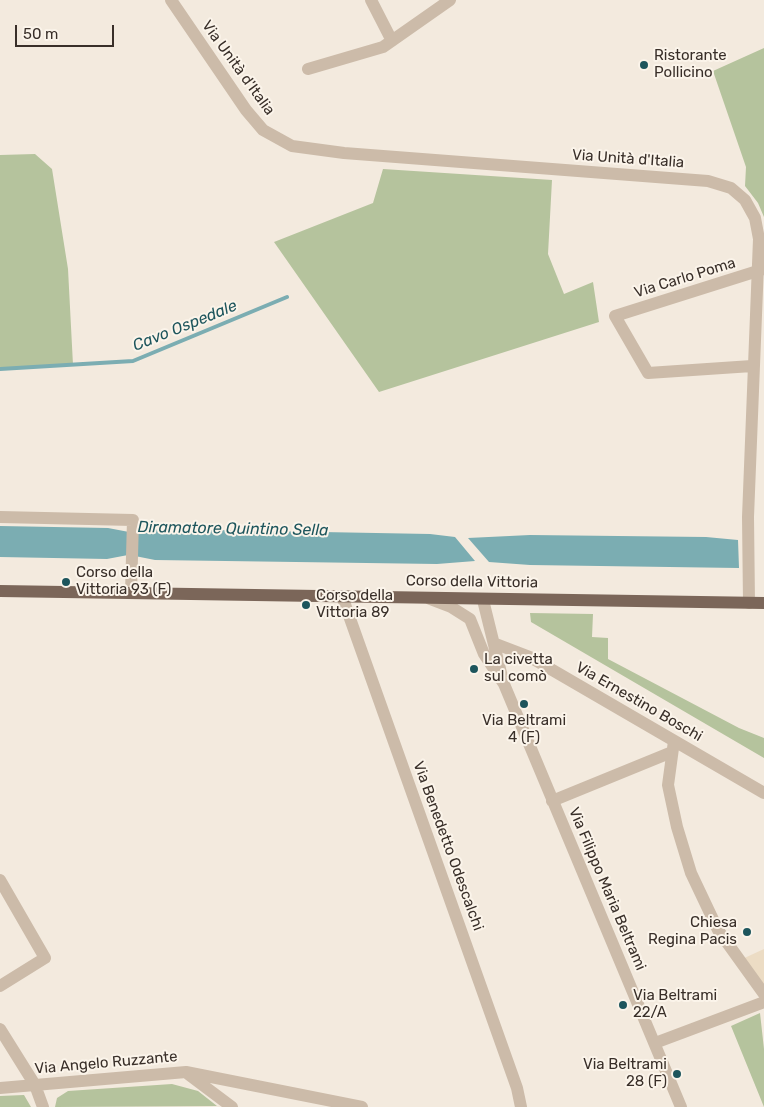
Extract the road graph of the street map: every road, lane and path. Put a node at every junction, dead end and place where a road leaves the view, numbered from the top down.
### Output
1 (171, 0) edge
2 (371, 0) edge
3 (450, 0) edge
4 (392, 41) junction
5 (308, 69) dead end
6 (761, 271) edge
7 (752, 366) junction
8 (758, 413) edge
9 (0, 517) edge
10 (0, 591) edge
11 (131, 592) junction
12 (342, 596) junction
13 (428, 598) junction
14 (478, 599) junction
15 (749, 603) junction
16 (764, 603) edge
17 (470, 619) junction
18 (496, 644) junction
19 (504, 684) junction
20 (673, 746) junction
21 (764, 793) edge
22 (552, 802) junction
23 (0, 880) edge
24 (0, 986) edge
25 (764, 994) edge
26 (764, 1002) edge
27 (0, 1029) edge
28 (655, 1043) junction
29 (186, 1072) junction
30 (35, 1085) junction
31 (0, 1088) edge
32 (43, 1107) edge
33 (232, 1107) edge
34 (362, 1107) edge
35 (521, 1107) edge
36 (681, 1107) edge

1 - 6 street, Via Unità d'Italia
2 - 4 street
3 - 4 street
4 - 5 street
6 - 7 street, Via Unità d'Italia
6 - 7 street, Via Carlo Poma
7 - 8 street, Via Unità d'Italia
8 - 15 street, Via Unità d'Italia
9 - 11 street
10 - 11 main road, Corso della Vittoria
11 - 12 main road, Corso della Vittoria
12 - 13 main road, Corso della Vittoria
12 - 35 street, Via Benedetto Odescalchi
13 - 14 main road, Corso della Vittoria
13 - 17 street
14 - 15 main road, Corso della Vittoria
14 - 17 street
14 - 18 street, Via Filippo Maria Beltrami
15 - 16 main road, Corso della Vittoria
17 - 19 street, Via Filippo Maria Beltrami
18 - 19 street, Via Filippo Maria Beltrami
18 - 20 street, Via Ernestino Boschi
19 - 22 street, Via Filippo Maria Beltrami
20 - 21 street, Via Ernestino Boschi
20 - 22 street
20 - 25 street
22 - 28 street, Via Filippo Maria Beltrami
23 - 24 street
26 - 28 street
27 - 30 street
28 - 36 street, Via Filippo Maria Beltrami
29 - 30 street, Via Angelo Ruzzante
29 - 33 street
29 - 34 street, Via Angelo Ruzzante
30 - 31 street, Via Angelo Ruzzante
30 - 32 street

